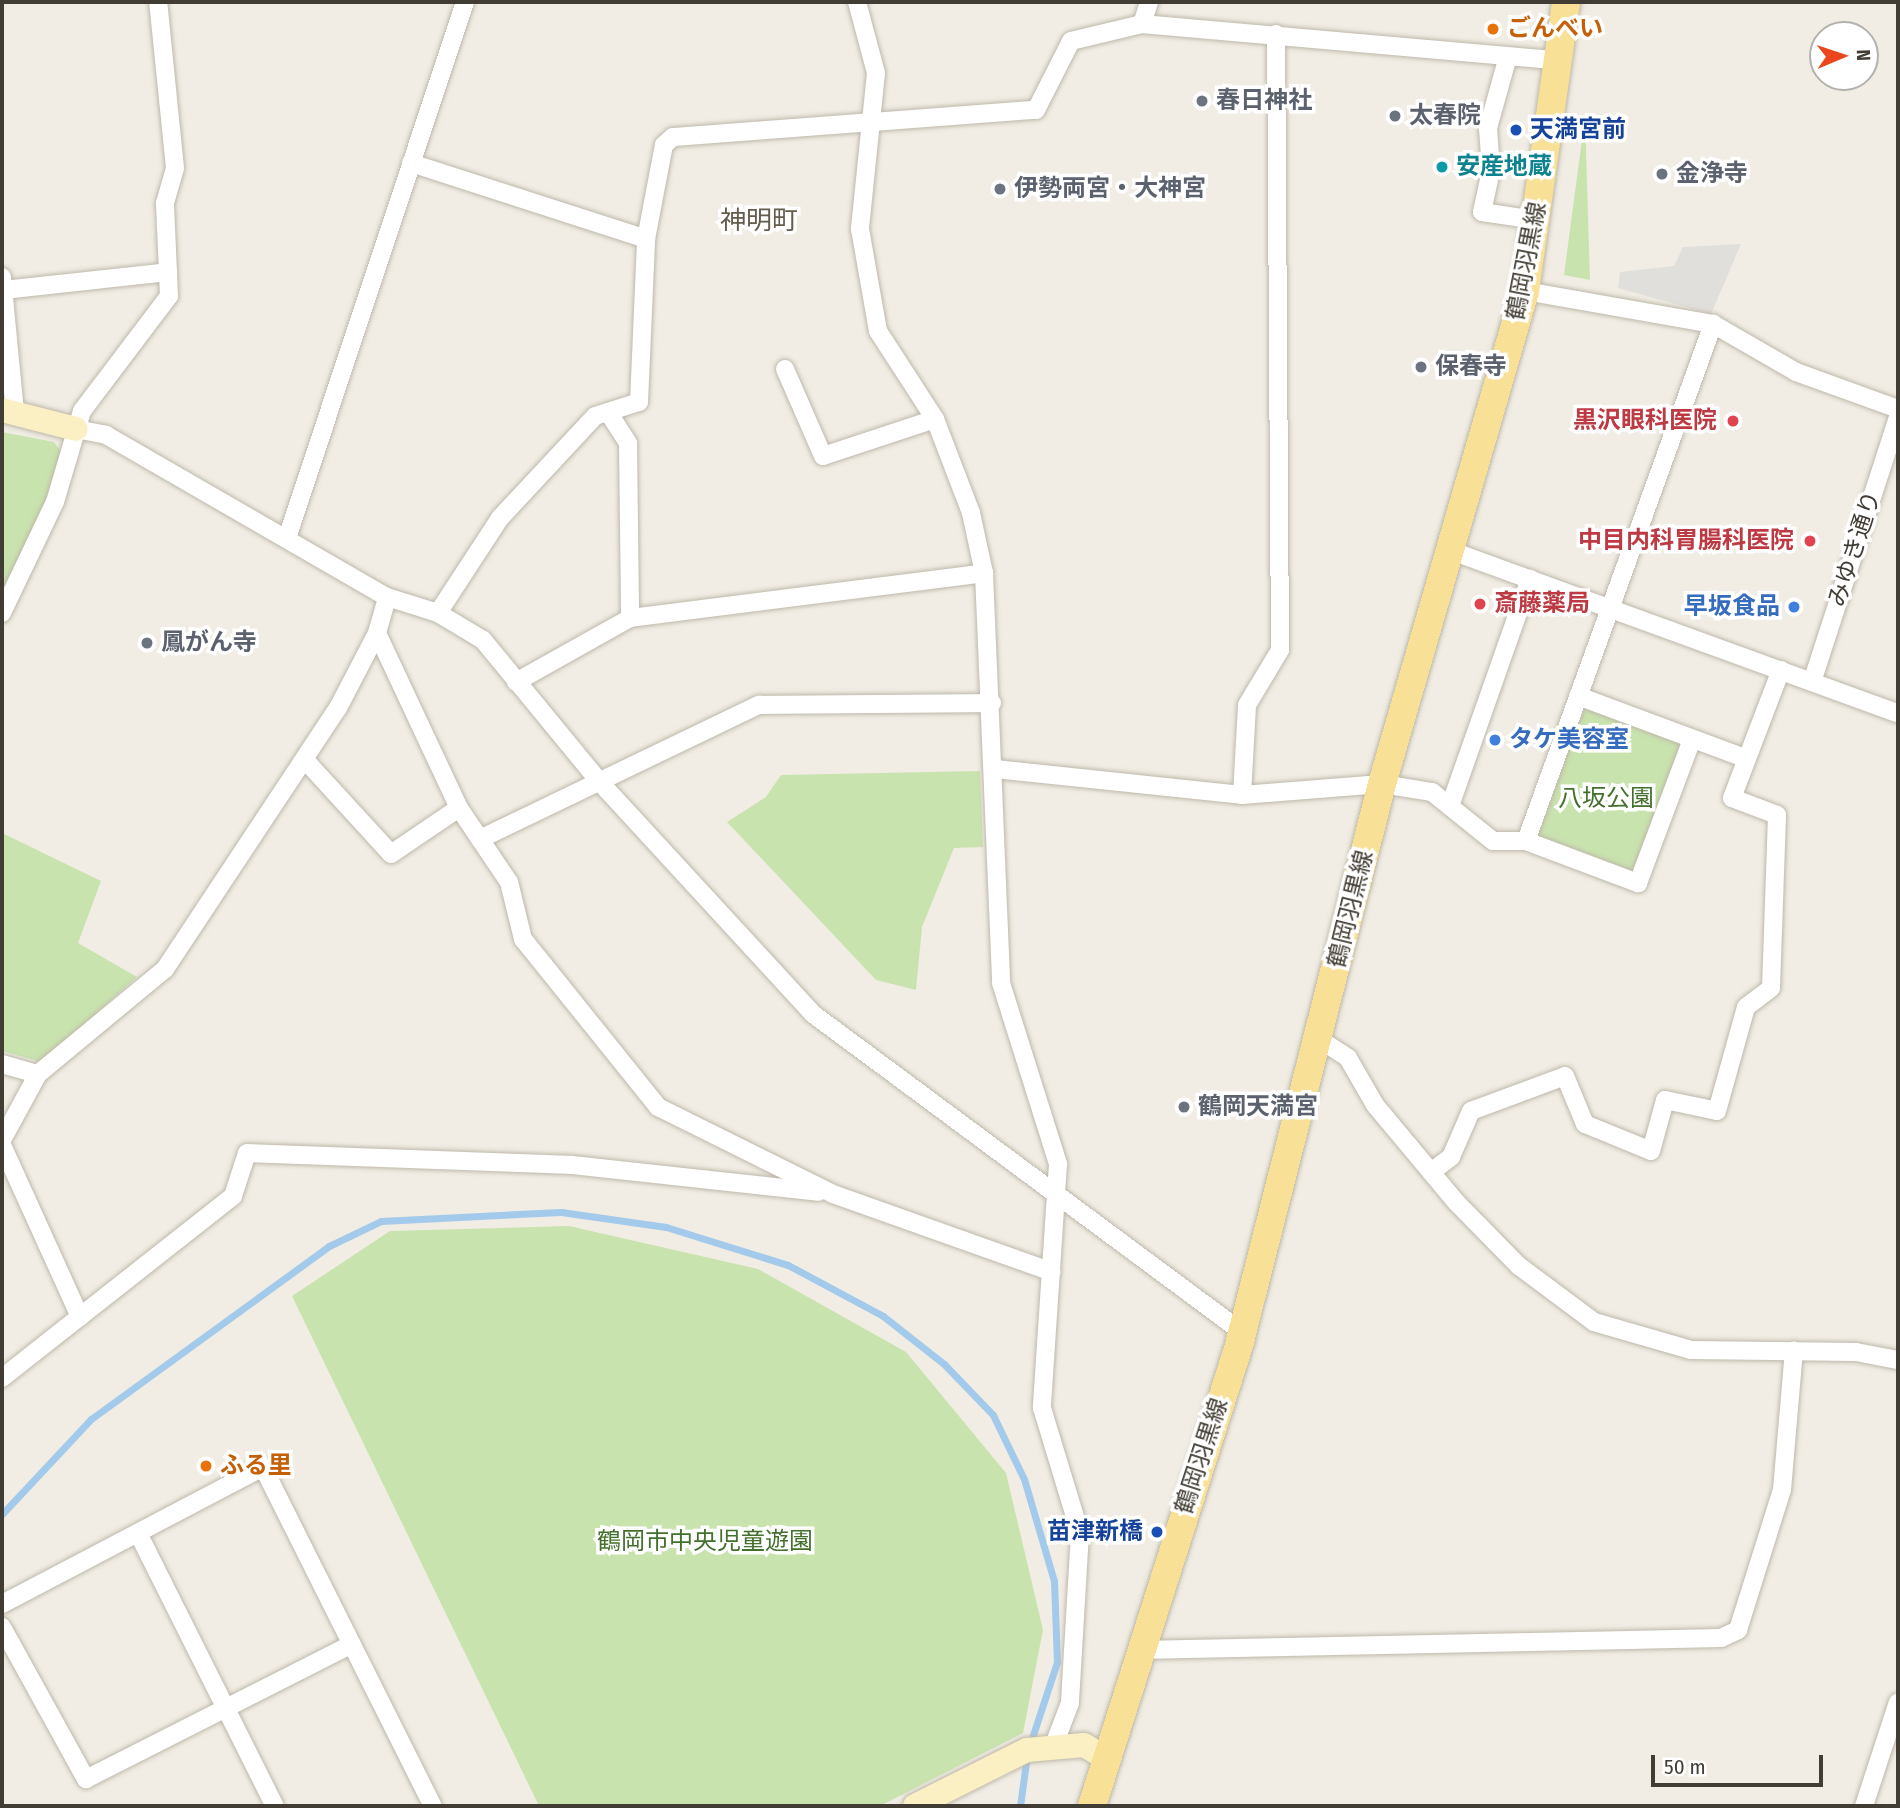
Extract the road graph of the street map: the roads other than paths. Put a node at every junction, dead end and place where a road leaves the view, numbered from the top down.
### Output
1 (158, 2) edge
2 (465, 2) edge
3 (857, 2) edge
4 (1150, 2) edge
5 (1566, 2) edge
6 (1142, 24) junction
7 (1276, 34) junction
8 (1507, 60) junction
9 (1555, 60) junction
10 (870, 125) junction
11 (411, 163) junction
12 (1536, 220) junction
13 (646, 239) junction
14 (169, 272) junction
15 (2, 284) edge
16 (1525, 291) junction
17 (1713, 324) junction
18 (785, 369) dead end
19 (1898, 409) edge
20 (607, 411) junction
21 (8, 412) edge
22 (1898, 417) edge
23 (935, 419) junction
24 (76, 429) junction
25 (287, 538) junction
26 (1449, 550) junction
27 (985, 573) junction
28 (1530, 579) junction
29 (387, 597) junction
30 (1610, 607) junction
31 (438, 612) junction
32 (2, 613) edge
33 (630, 618) junction
34 (377, 633) junction
35 (1781, 670) junction
36 (1812, 681) junction
37 (516, 682) junction
38 (1578, 696) junction
39 (992, 703) junction
40 (1898, 713) edge
41 (1692, 739) junction
42 (1747, 759) junction
43 (305, 760) junction
44 (995, 769) junction
45 (597, 779) junction
46 (1382, 784) junction
47 (1242, 795) junction
48 (1450, 806) junction
49 (459, 808) junction
50 (480, 839) junction
51 (1526, 841) junction
52 (1319, 1039) junction
53 (2, 1064) edge
54 (38, 1074) junction
55 (2, 1142) edge
56 (1431, 1172) junction
57 (833, 1194) junction
58 (1054, 1197) junction
59 (1052, 1272) junction
60 (80, 1317) junction
61 (1242, 1332) junction
62 (1794, 1351) junction
63 (1898, 1360) edge
64 (2, 1378) edge
65 (138, 1533) junction
66 (2, 1604) edge
67 (2, 1627) edge
68 (352, 1644) junction
69 (1139, 1650) junction
70 (1898, 1702) edge
71 (225, 1707) junction
72 (1054, 1745) junction
73 (1107, 1759) junction
74 (275, 1806) edge
75 (433, 1806) edge
76 (915, 1806) edge
77 (1092, 1806) edge
78 (1864, 1806) edge

1 - 14 street
2 - 11 street
3 - 10 street
4 - 6 street
5 - 9 main road, 鶴岡羽黒線
6 - 7 street
6 - 10 street
7 - 8 street
7 - 47 street
8 - 9 street
8 - 12 street
9 - 12 main road, 鶴岡羽黒線
10 - 13 street
10 - 23 street
11 - 13 street
11 - 25 street
12 - 16 main road, 鶴岡羽黒線
13 - 20 street
14 - 15 street
14 - 24 street
15 - 21 street
16 - 17 street
16 - 26 main road, 鶴岡羽黒線
17 - 19 street
17 - 30 street
18 - 23 street
20 - 31 street
20 - 33 street
21 - 24 street
22 - 36 street, みゆき通り
23 - 27 street
24 - 25 street
24 - 32 street
25 - 29 street
26 - 28 street
26 - 46 main road, 鶴岡羽黒線
27 - 33 street
27 - 39 street
28 - 30 street
28 - 48 street
29 - 31 street
29 - 34 street
30 - 35 street
30 - 38 street
31 - 37 street
33 - 37 street
34 - 43 street
34 - 49 street
35 - 36 street
35 - 42 street
36 - 40 street
37 - 45 street
38 - 41 street
38 - 51 street
39 - 44 street
39 - 45 street
41 - 42 street
41 - 51 street
42 - 56 street
43 - 49 street
43 - 54 street
44 - 47 street
44 - 58 street
45 - 50 street
45 - 58 street
46 - 47 street
46 - 48 street
46 - 52 main road, 鶴岡羽黒線
48 - 51 street
49 - 50 street
50 - 57 street
52 - 56 street
52 - 61 main road, 鶴岡羽黒線
53 - 54 street
54 - 55 street
55 - 60 street
56 - 62 street
57 - 59 street
57 - 60 street
58 - 59 street
58 - 61 street
59 - 72 street
60 - 64 street
61 - 69 main road, 鶴岡羽黒線
62 - 63 street
62 - 69 street
65 - 66 street
65 - 68 street
65 - 71 street
67 - 71 street
68 - 71 street
68 - 75 street
69 - 73 main road, 鶴岡羽黒線
70 - 78 street
71 - 74 street
72 - 73 street
72 - 76 street
73 - 77 main road, 鶴岡羽黒線

